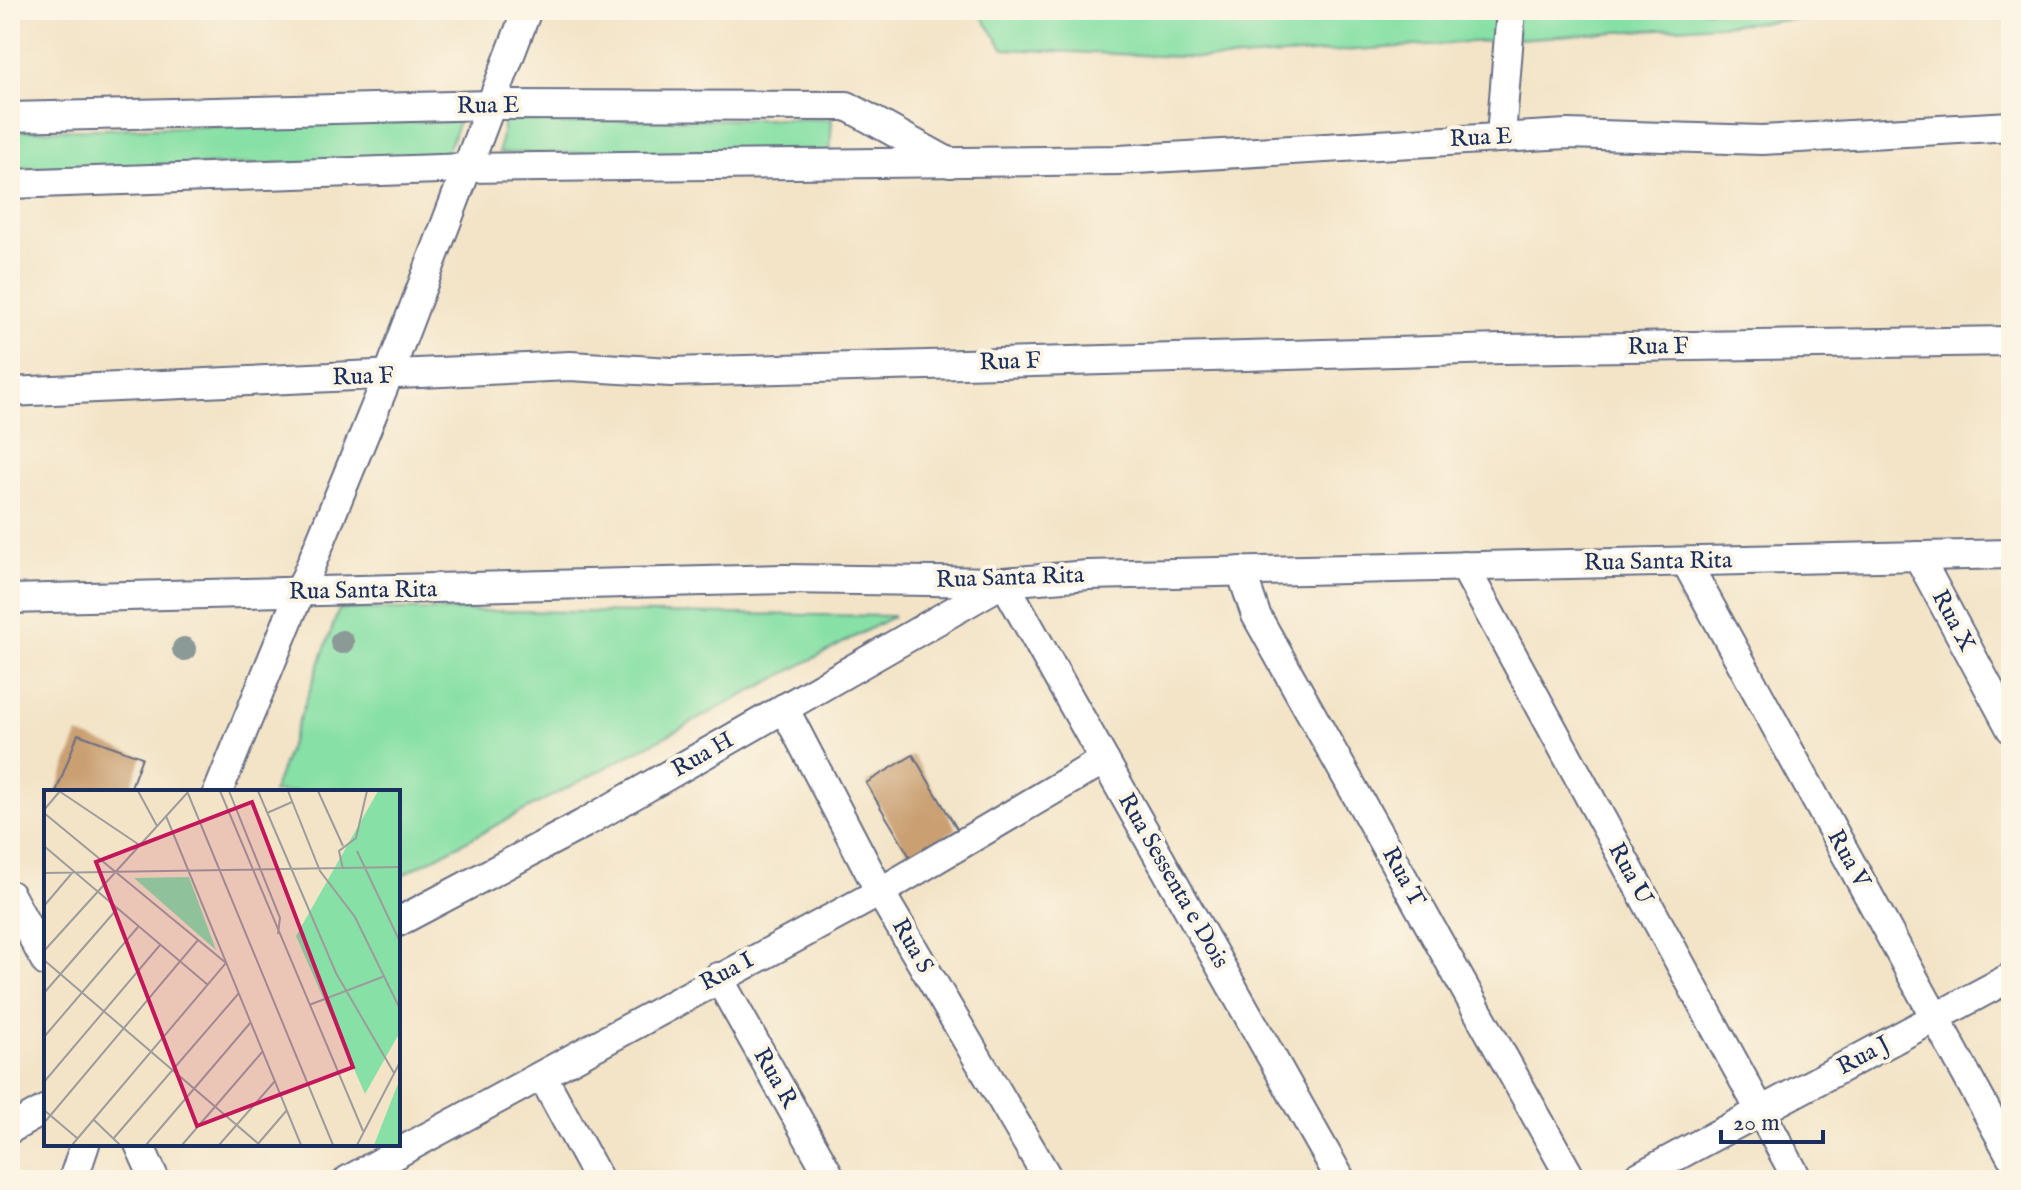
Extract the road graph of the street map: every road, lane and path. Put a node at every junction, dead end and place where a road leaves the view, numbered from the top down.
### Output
1 (527, 10) edge
2 (1511, 10) edge
3 (491, 105) junction
4 (10, 117) edge
5 (2011, 126) edge
6 (1501, 136) junction
7 (951, 163) junction
8 (468, 168) junction
9 (10, 184) edge
10 (2011, 341) edge
11 (388, 376) junction
12 (10, 392) edge
13 (2011, 554) edge
14 (1918, 556) junction
15 (1686, 562) junction
16 (1464, 566) junction
17 (1241, 571) junction
18 (1004, 582) junction
19 (299, 593) junction
20 (10, 599) edge
21 (784, 708) junction
22 (2011, 729) edge
23 (1104, 760) junction
24 (219, 790) edge
25 (880, 892) junction
26 (10, 895) edge
27 (400, 921) edge
28 (44, 958) edge
29 (718, 977) junction
30 (2011, 977) edge
31 (1936, 1018) junction
32 (543, 1077) junction
33 (44, 1110) edge
34 (1761, 1112) junction
35 (10, 1129) edge
36 (84, 1146) edge
37 (140, 1146) edge
38 (2011, 1156) edge
39 (362, 1177) edge
40 (73, 1180) edge
41 (155, 1180) edge
42 (599, 1180) edge
43 (832, 1180) edge
44 (1049, 1180) edge
45 (1341, 1180) edge
46 (1572, 1180) edge
47 (1632, 1180) edge
48 (1798, 1180) edge

1 - 3 street
2 - 6 street
3 - 4 street, Rua E
3 - 7 street, Rua E
3 - 8 street
5 - 6 street, Rua E
6 - 7 street, Rua E
7 - 8 street, Rua E
8 - 9 street, Rua E
8 - 11 street
10 - 11 street, Rua F
11 - 12 street, Rua F
11 - 19 street
13 - 14 street, Rua Santa Rita
14 - 15 street, Rua Santa Rita
14 - 22 street, Rua X
15 - 16 street, Rua Santa Rita
15 - 31 street, Rua V
16 - 17 street, Rua Santa Rita
16 - 34 street, Rua U
17 - 18 street, Rua Santa Rita
17 - 46 street, Rua T
18 - 19 street, Rua Santa Rita
18 - 21 street, Rua H
18 - 23 street, Rua Sessenta e Dois
19 - 20 street, Rua Santa Rita
19 - 24 street
21 - 25 street, Rua S
21 - 27 street, Rua H
23 - 25 street, Rua I
23 - 45 street, Rua Sessenta e Dois
25 - 29 street, Rua I
25 - 44 street, Rua S
26 - 28 street
29 - 32 street, Rua I
29 - 43 street, Rua R
30 - 31 street, Rua J
31 - 34 street, Rua J
31 - 38 street, Rua V
32 - 39 street, Rua I
32 - 42 street
33 - 35 street
34 - 47 street, Rua J
34 - 48 street, Rua U
36 - 40 street
37 - 41 street

